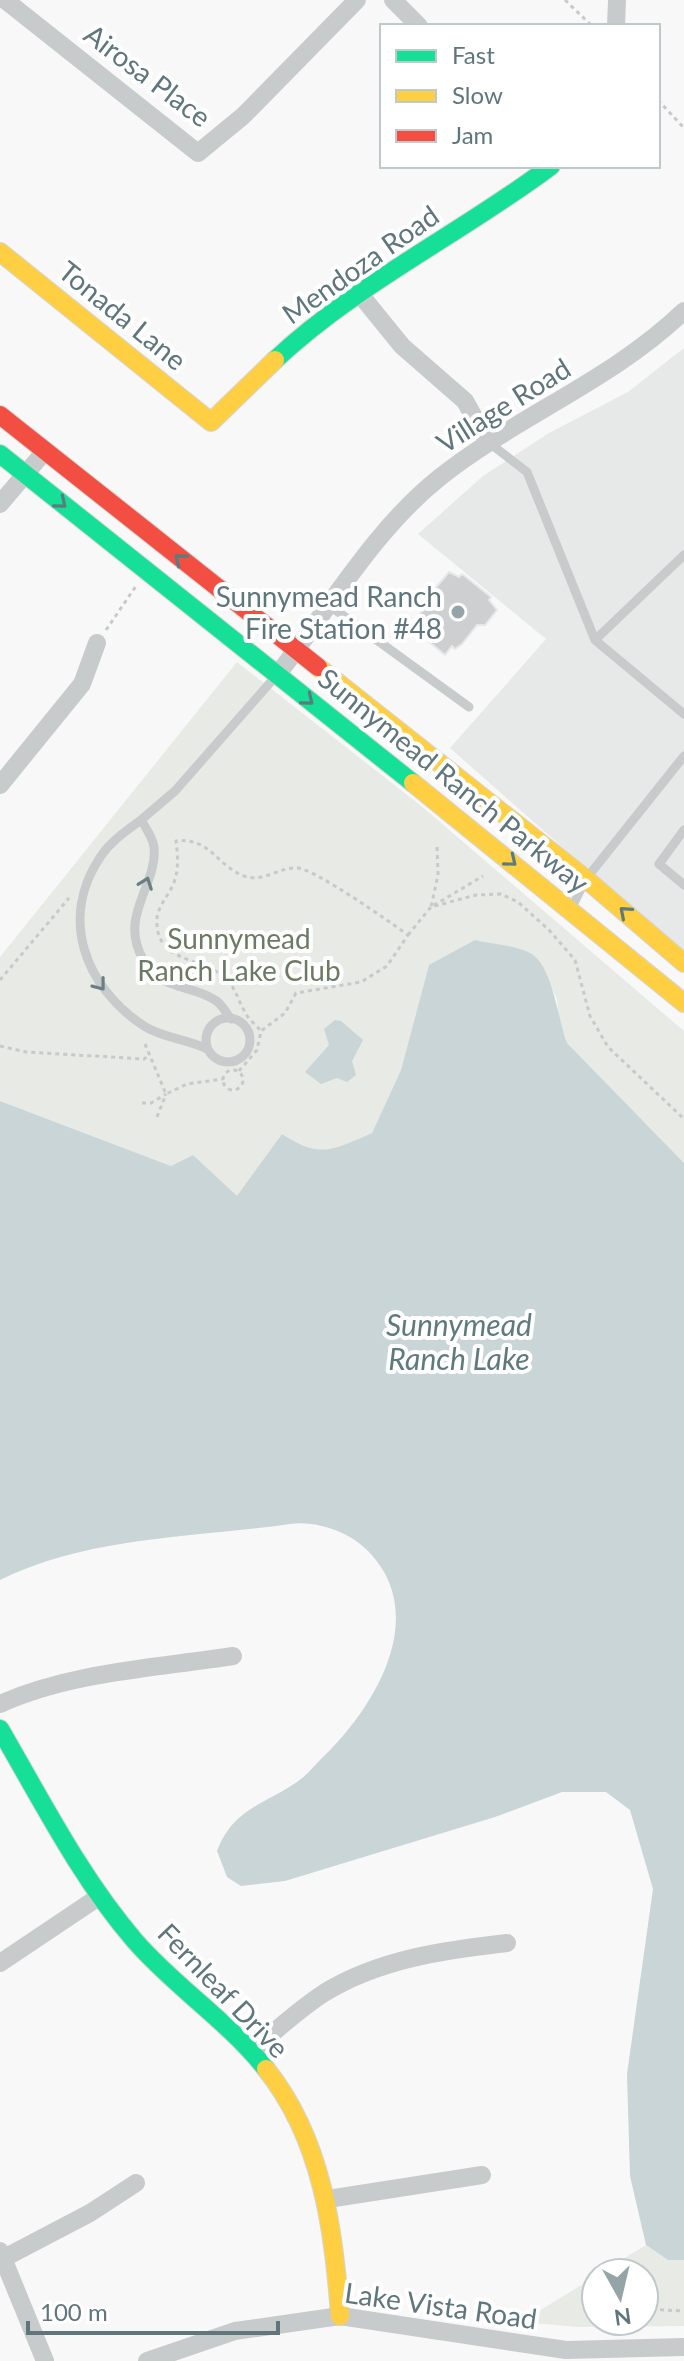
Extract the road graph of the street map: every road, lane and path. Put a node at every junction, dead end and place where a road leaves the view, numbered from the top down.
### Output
1 (5, 0) edge
2 (357, 0) edge
3 (393, 0) edge
4 (565, 0) edge
5 (617, 0) edge
6 (417, 24) edge
7 (590, 24) edge
8 (616, 24) edge
9 (660, 102) edge
10 (684, 128) edge
11 (548, 168) edge
12 (0, 252) edge
13 (359, 293) junction
14 (684, 311) edge
15 (0, 415) edge
16 (211, 422) joint
17 (488, 442) junction
18 (45, 451) junction
19 (0, 454) edge
20 (26, 475) junction
21 (0, 504) edge
22 (684, 555) edge
23 (147, 571) junction
24 (330, 606) junction
25 (595, 640) junction
26 (97, 643) joint
27 (296, 651) junction
28 (277, 675) junction
29 (469, 707) dead end
30 (684, 714) edge
31 (682, 762) edge
32 (0, 785) edge
33 (141, 820) junction
34 (684, 830) edge
35 (437, 847) dead end
36 (483, 876) dead end
37 (586, 879) junction
38 (684, 885) edge
39 (71, 895) dead end
40 (431, 907) junction
41 (571, 909) junction
42 (408, 935) junction
43 (684, 963) edge
44 (0, 980) edge
45 (684, 1003) edge
46 (231, 1019) junction
47 (261, 1031) junction
48 (145, 1044) dead end
49 (0, 1046) edge
50 (207, 1049) junction
51 (148, 1056) junction
52 (239, 1071) junction
53 (223, 1079) junction
54 (166, 1094) junction
55 (142, 1103) dead end
56 (157, 1117) dead end
57 (684, 1119) edge
58 (233, 1656) dead end
59 (0, 1704) edge
60 (0, 1729) edge
61 (100, 1896) junction
62 (507, 1943) dead end
63 (0, 1963) edge
64 (252, 2051) junction
65 (482, 2175) dead end
66 (136, 2183) dead end
67 (328, 2199) junction
68 (2, 2254) edge
69 (660, 2310) edge
70 (684, 2311) edge
71 (340, 2316) junction
72 (684, 2347) edge
73 (196, 2353) edge
74 (45, 2361) edge
75 (147, 2361) edge

1 - 2 street, Airosa Place
3 - 6 street
4 - 7 path
5 - 8 street
9 - 10 path
11 - 13 main road, Mendoza Road
12 - 16 main road, Tonada Lane
13 - 16 main road, Mendoza Road
13 - 17 street
14 - 17 street, Village Road
15 - 18 main road, Sunnymead Ranch Parkway
17 - 24 street, Village Road
17 - 25 lane
18 - 20 street
27 -> 18 main road, Sunnymead Ranch Parkway
19 - 20 main road, Sunnymead Ranch Parkway
20 - 21 street
20 -> 23 main road, Sunnymead Ranch Parkway
22 - 25 lane
23 - 26 path
23 - 28 main road, Sunnymead Ranch Parkway
24 - 27 street, Village Road
24 - 29 lane
25 - 30 lane
26 - 32 street
27 - 28 street, Village Road
27 - 37 main road, Sunnymead Ranch Parkway
28 - 33 lane
28 -> 41 main road, Sunnymead Ranch Parkway
31 - 37 lane
46 -> 33 lane
33 -> 50 lane
34 - 38 lane
35 - 40 path
36 - 40 path
37 - 41 lane
43 -> 37 main road, Sunnymead Ranch Parkway
39 - 44 path
40 - 42 path
40 - 57 path
41 - 45 main road, Sunnymead Ranch Parkway
42 - 47 path
42 - 47 path
46 - 50 lane
46 - 50 lane
47 - 52 path
48 - 51 path
49 - 51 path
51 - 54 path
52 - 53 path
52 - 53 path
53 - 54 path
54 - 55 path
54 - 56 path
58 - 59 street
60 - 61 main road, Fernleaf Drive
61 - 63 street
61 - 64 main road, Fernleaf Drive
62 - 64 street
64 - 67 main road, Fernleaf Drive
65 - 67 street
66 - 68 street
67 - 71 main road, Fernleaf Drive
68 - 74 street
69 - 70 path
71 - 72 street, Lake Vista Road
71 - 73 street, Lake Vista Road
73 - 75 street, Lake Vista Road

